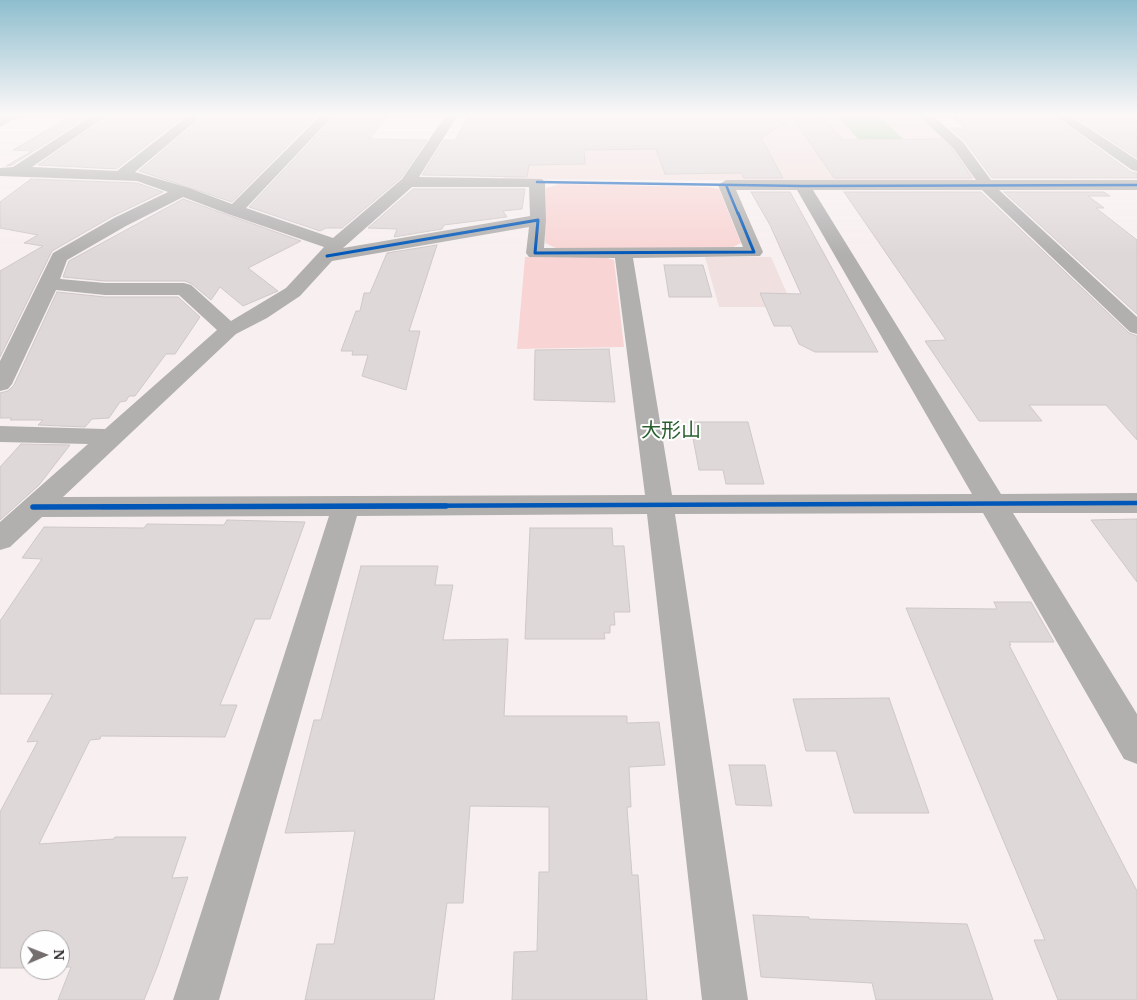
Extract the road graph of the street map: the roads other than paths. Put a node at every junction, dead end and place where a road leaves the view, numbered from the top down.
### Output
1 (31, 162) edge
2 (139, 162) edge
3 (282, 162) edge
4 (421, 162) edge
5 (970, 162) edge
6 (17, 171) junction
7 (0, 172) edge
8 (122, 175) junction
9 (408, 182) junction
10 (986, 185) junction
11 (1137, 185) edge
12 (803, 186) junction
13 (183, 191) junction
14 (234, 211) junction
15 (538, 220) junction
16 (331, 250) junction
17 (623, 253) junction
18 (48, 284) junction
19 (1137, 328) edge
20 (229, 330) junction
21 (0, 384) edge
22 (0, 434) edge
23 (111, 437) junction
24 (991, 503) junction
25 (1137, 503) edge
26 (660, 505) junction
27 (33, 507) junction
28 (346, 507) junction
29 (0, 539) edge
30 (1137, 747) edge
31 (196, 1000) edge
32 (725, 1000) edge

1 - 6 street
2 - 8 street
3 - 14 street
4 - 9 street
5 - 10 street
6 - 7 street
6 - 8 street
8 - 13 street
9 - 15 street
9 - 16 street
10 - 11 street
10 - 12 street
10 - 19 street
12 - 17 street
12 - 24 street
13 - 14 street
13 - 18 street
14 - 16 street
15 - 16 street
15 - 17 street
16 - 20 street
17 - 26 street
18 - 20 street
18 - 21 street
20 - 23 street
22 - 23 street
23 - 27 street
24 - 25 street
24 - 26 street
24 - 30 street
26 - 28 street
26 - 32 street
27 - 28 street
27 - 29 street
28 - 31 street

